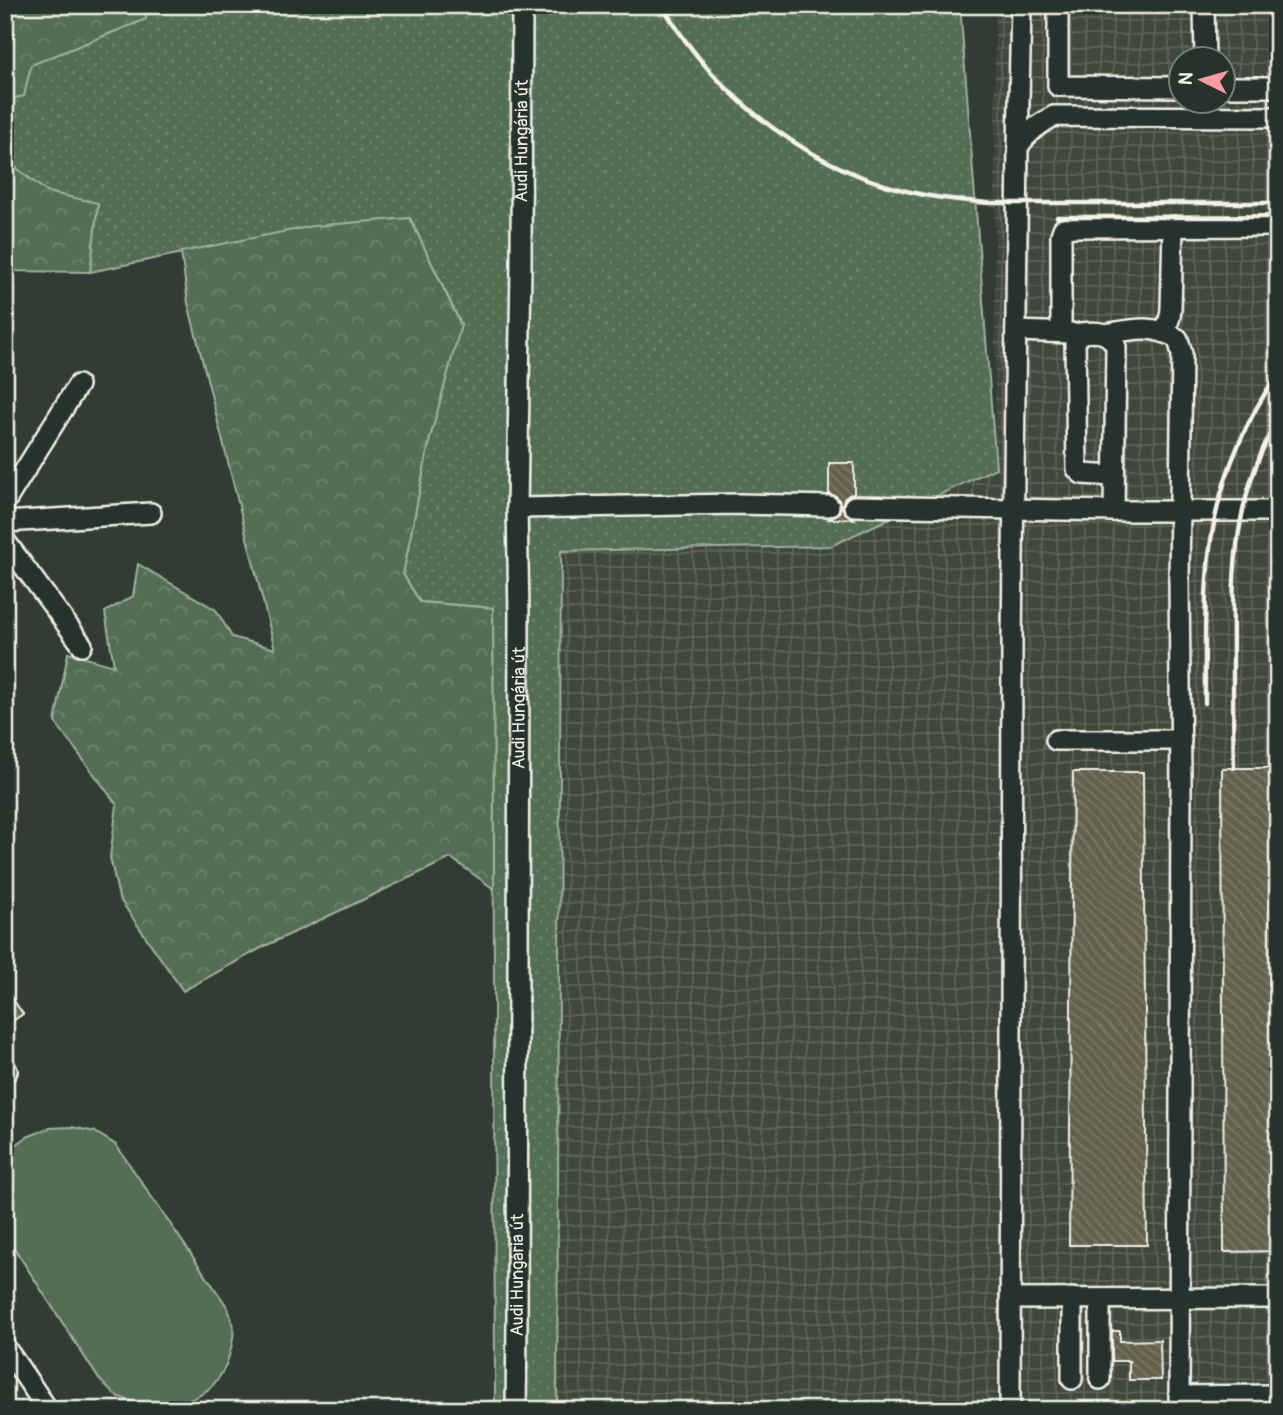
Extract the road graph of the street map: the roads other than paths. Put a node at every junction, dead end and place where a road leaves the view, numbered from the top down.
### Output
1 (522, 5) edge
2 (1021, 5) edge
3 (1058, 5) edge
4 (1204, 5) edge
5 (1205, 46) edge
6 (1168, 87) edge
7 (1278, 87) edge
8 (1238, 88) edge
9 (1278, 117) edge
10 (1018, 147) junction
11 (1173, 226) junction
12 (1278, 226) edge
13 (1016, 331) junction
14 (1165, 331) junction
15 (1060, 332) junction
16 (1081, 333) junction
17 (1106, 334) junction
18 (78, 385) dead end
19 (1114, 476) junction
20 (5, 502) edge
21 (829, 506) dead end
22 (853, 506) dead end
23 (517, 508) junction
24 (1013, 508) junction
25 (1114, 511) junction
26 (1278, 511) edge
27 (1179, 512) junction
28 (151, 513) dead end
29 (5, 522) edge
30 (5, 541) edge
31 (82, 645) dead end
32 (1056, 740) dead end
33 (1181, 740) junction
34 (1072, 1298) junction
35 (1180, 1298) junction
36 (1278, 1298) edge
37 (1010, 1299) junction
38 (1100, 1299) junction
39 (5, 1347) edge
40 (1072, 1379) dead end
41 (1100, 1379) dead end
42 (1268, 1395) dead end
43 (1180, 1403) edge
44 (48, 1410) edge
45 (516, 1410) edge
46 (1010, 1410) edge

1 - 23 street, Audi Hungária út
2 - 10 street
3 - 6 street
4 - 5 street
7 - 8 street
9 - 10 street
10 - 13 street
11 - 12 street
11 - 14 street
11 - 15 street
13 - 15 street
13 - 24 street
14 - 17 street
14 - 27 street
15 - 16 street
16 - 17 street
16 - 19 street
17 - 19 street
18 - 20 street
19 - 25 street
21 - 23 street
22 - 24 street
23 - 45 street, Audi Hungária út
24 - 25 street
24 - 37 street
25 - 27 street
26 - 27 street
27 - 33 street
28 - 29 street
30 - 31 street
32 - 33 street
33 - 35 street
34 - 37 street
34 - 38 street
34 - 40 street
35 - 36 street
35 - 38 street
35 - 43 street
37 - 46 street
38 - 41 street
39 - 44 street
42 - 43 street

